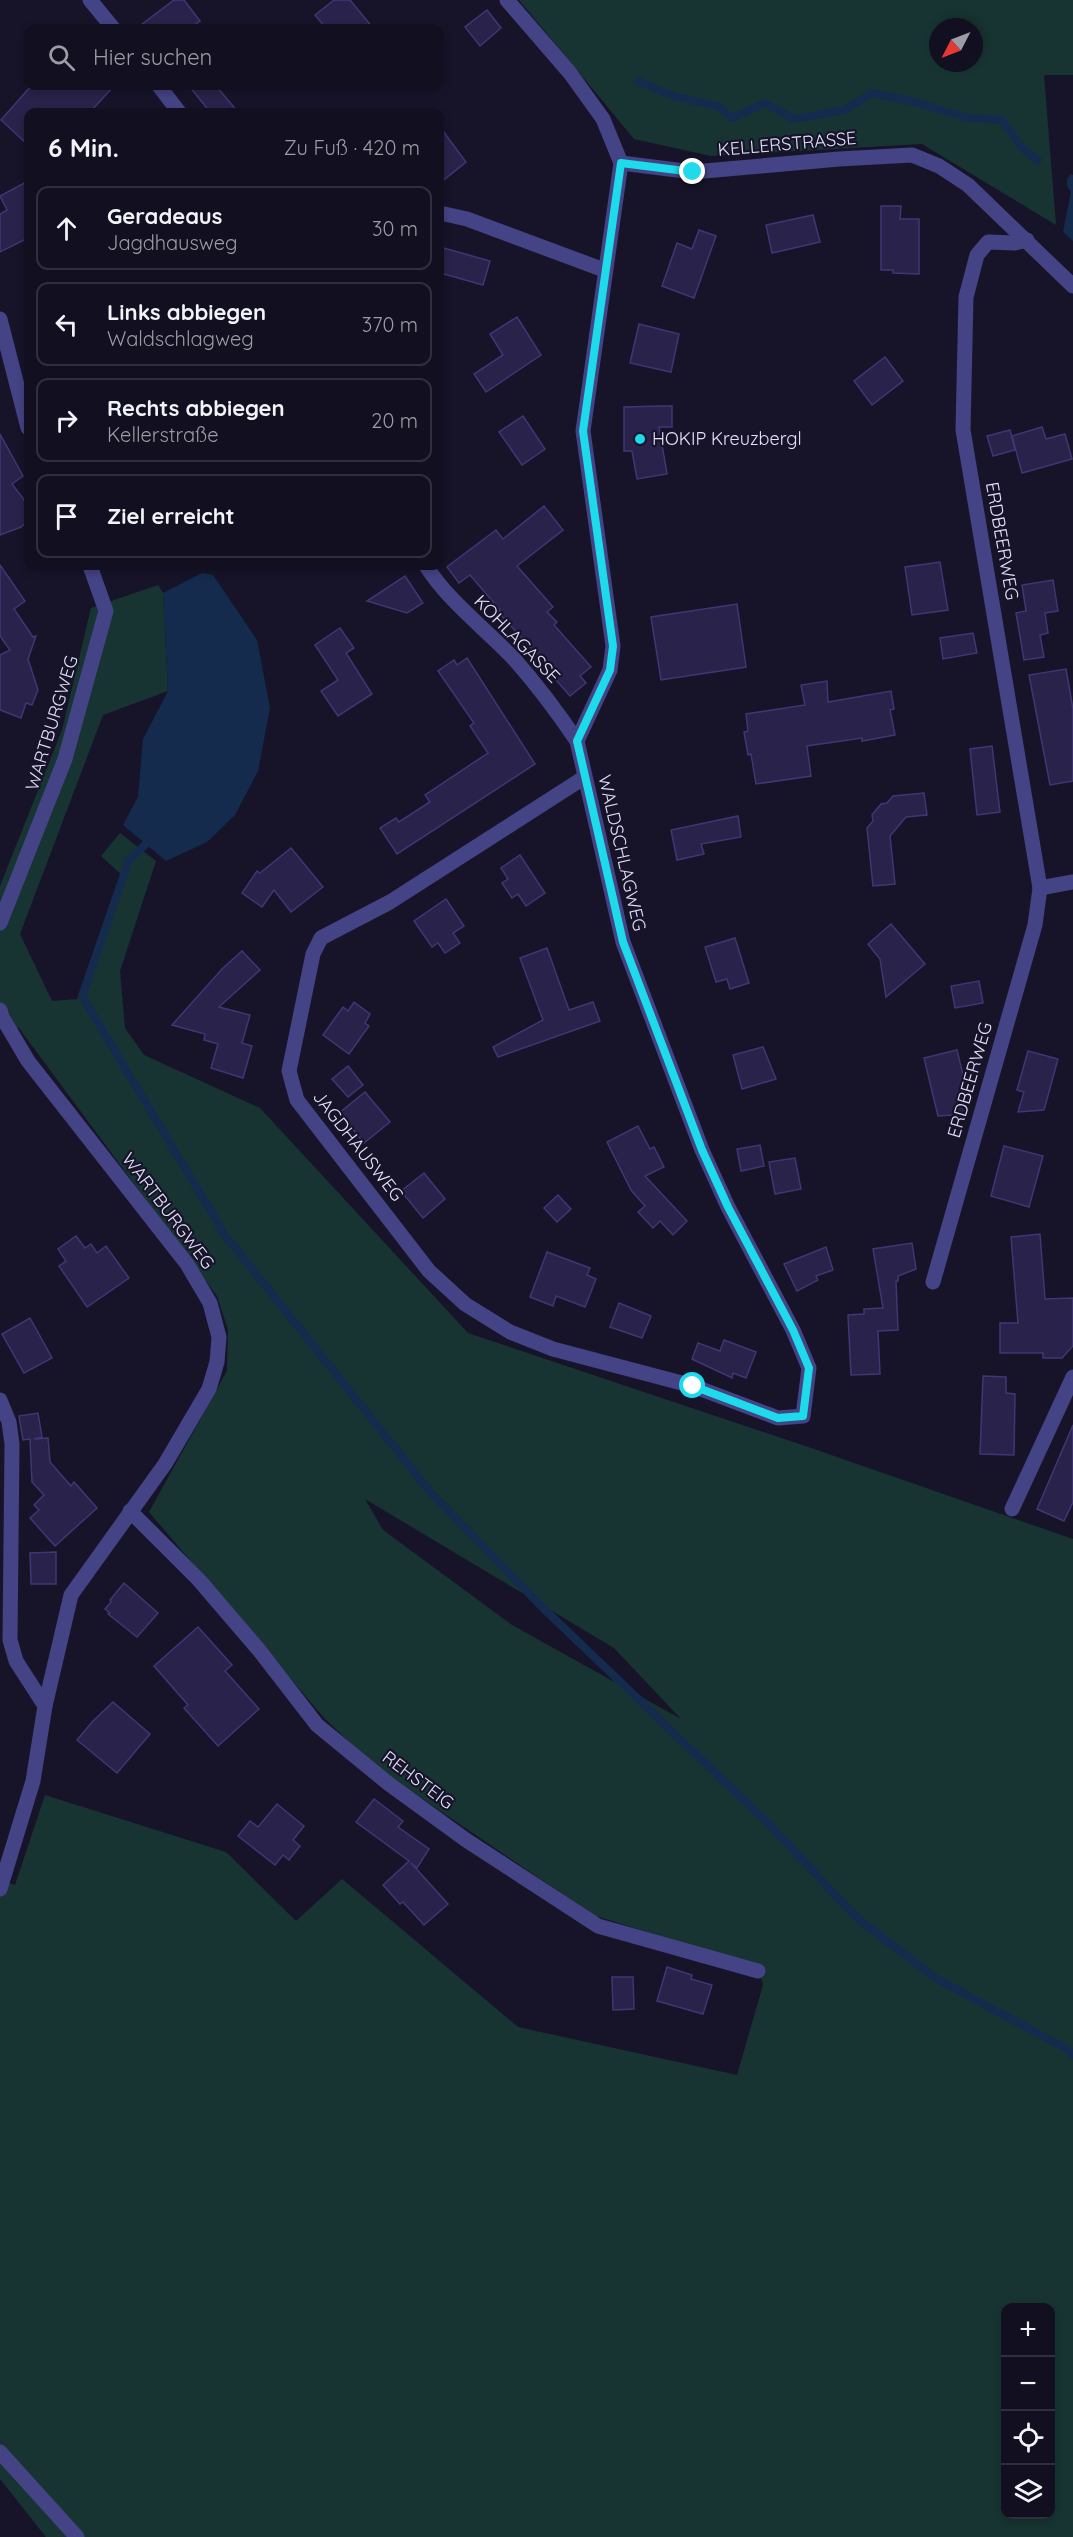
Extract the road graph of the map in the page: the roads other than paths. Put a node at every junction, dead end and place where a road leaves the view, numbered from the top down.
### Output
1 (90, 0) edge
2 (507, 0) edge
3 (110, 24) edge
4 (162, 90) edge
5 (176, 108) edge
6 (621, 163) junction
7 (444, 214) edge
8 (1027, 240) junction
9 (604, 270) junction
10 (1073, 286) edge
11 (0, 319) edge
12 (24, 412) edge
13 (91, 570) edge
14 (429, 570) edge
15 (577, 741) junction
16 (585, 777) junction
17 (1073, 882) edge
18 (1040, 888) junction
19 (0, 923) edge
20 (0, 1010) edge
21 (933, 1282) dead end
22 (1073, 1377) edge
23 (0, 1400) edge
24 (803, 1416) joint
25 (1012, 1509) dead end
26 (130, 1511) junction
27 (45, 1706) junction
28 (0, 1889) edge
29 (758, 1971) dead end
30 (0, 2452) edge
31 (77, 2537) edge

1 - 3 street
2 - 6 street
4 - 5 street
6 - 8 street, KELLERSTRASSE
6 - 9 street
7 - 9 street
8 - 10 street, KELLERSTRASSE
8 - 18 street, ERDBEERWEG
9 - 15 street
11 - 12 street
13 - 19 street, WARTBURGWEG
14 - 15 street, KOHLAGASSE
15 - 16 street, WALDSCHLAGWEG
16 - 24 street, WALDSCHLAGWEG
16 - 24 street, JAGDHAUSWEG
17 - 18 street
18 - 21 street, ERDBEERWEG
20 - 26 street, WARTBURGWEG
22 - 25 street
23 - 27 street
26 - 27 street, WARTBURGWEG
26 - 29 street, REHSTEIG
27 - 28 street, WARTBURGWEG
30 - 31 street

